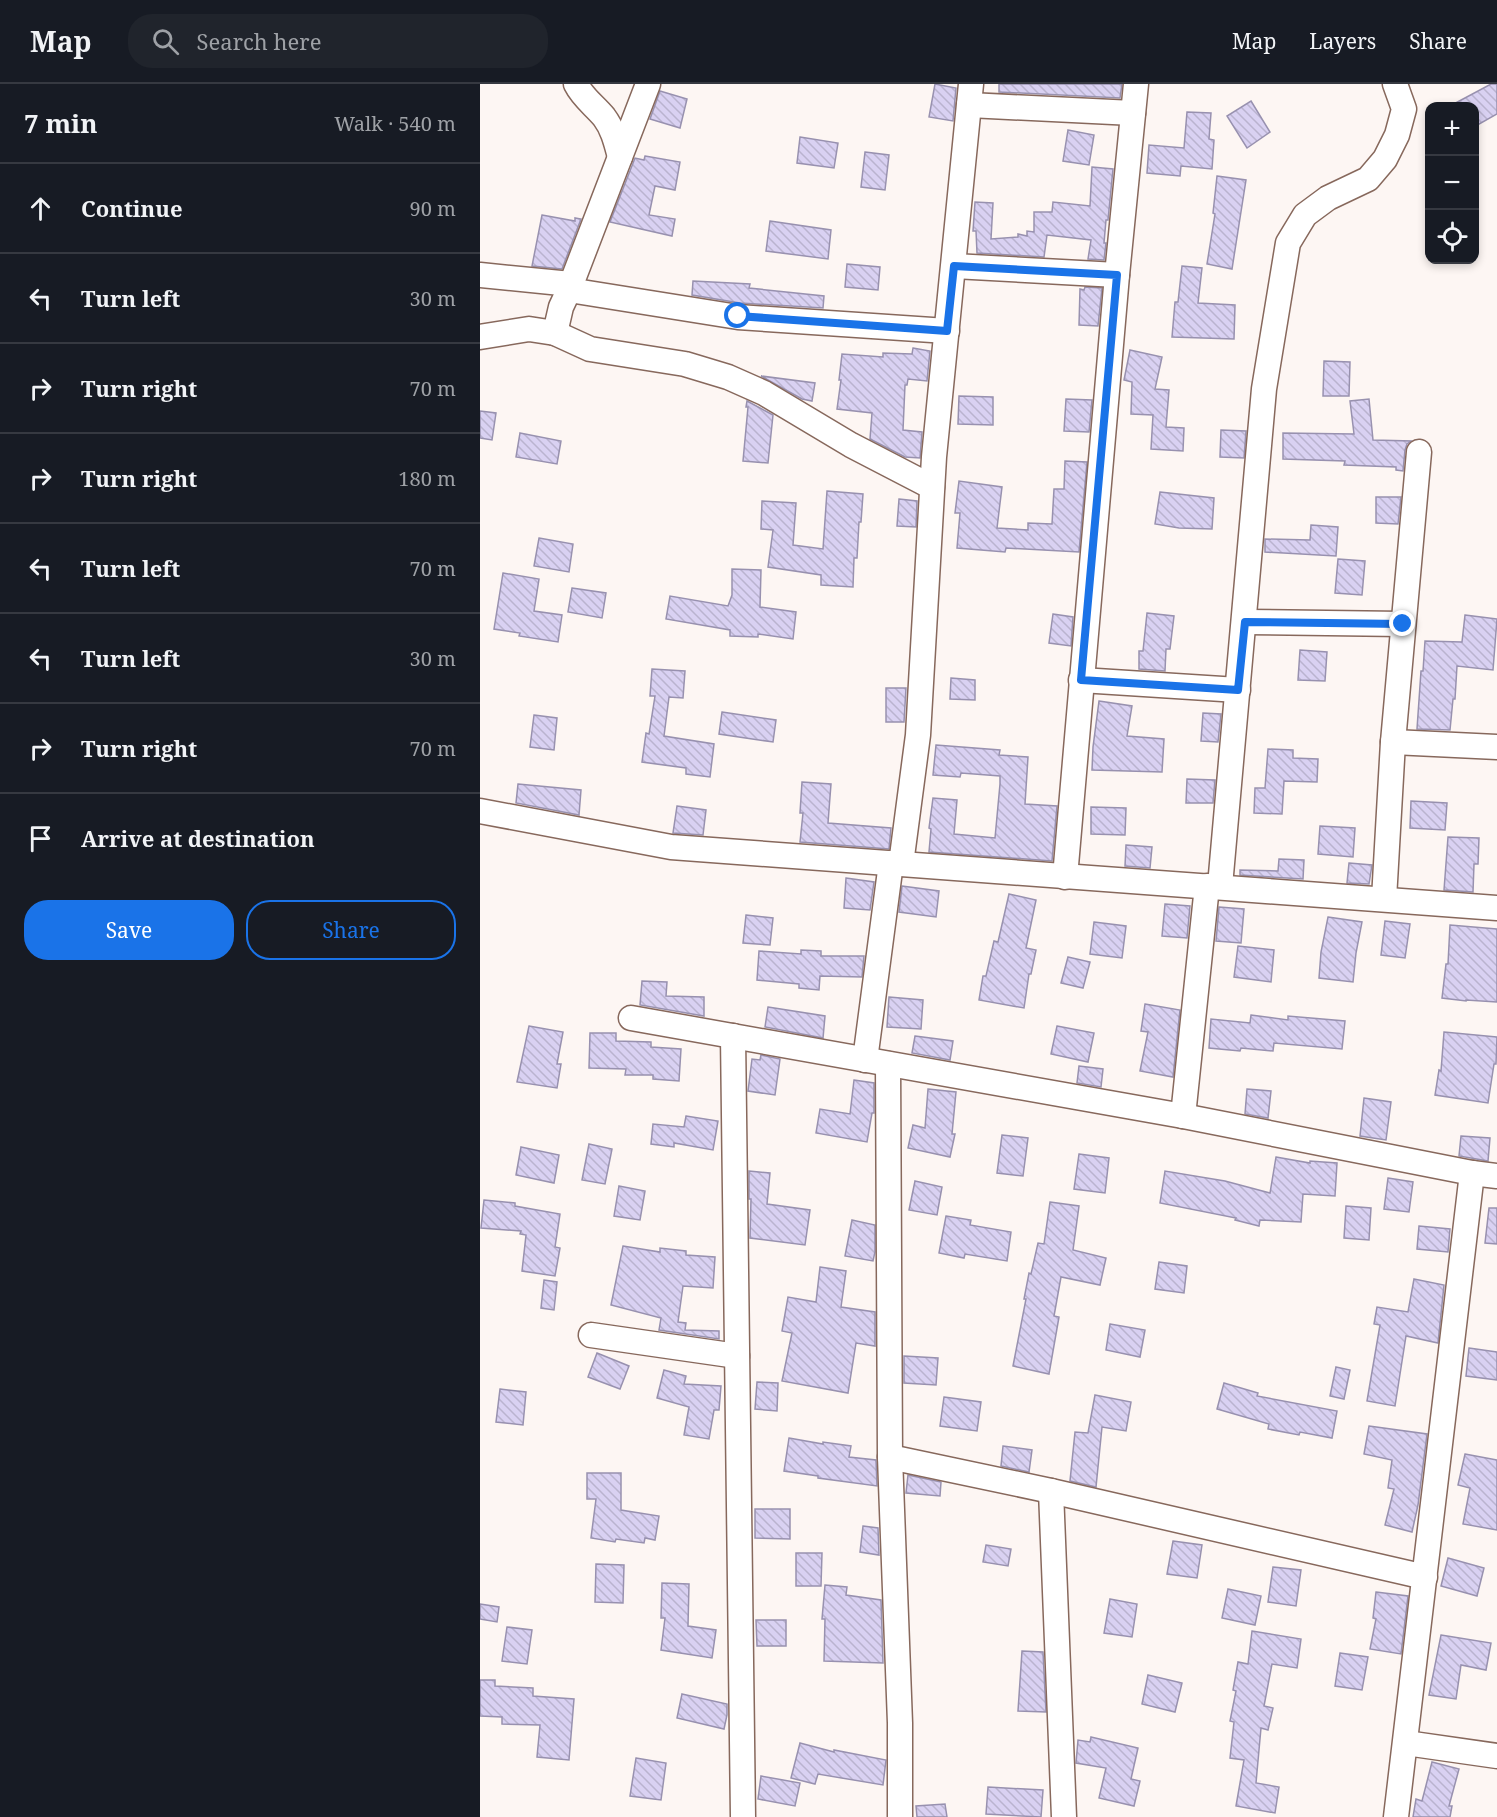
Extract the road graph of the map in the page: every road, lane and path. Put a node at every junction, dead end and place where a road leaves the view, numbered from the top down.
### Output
1 (576, 84) edge
2 (648, 84) edge
3 (1137, 84) edge
4 (1395, 84) edge
5 (970, 94) edge
6 (1133, 113) junction
7 (620, 157) junction
8 (954, 266) junction
9 (480, 275) edge
10 (1117, 275) junction
11 (567, 294) junction
12 (530, 329) junction
13 (947, 331) junction
14 (555, 333) junction
15 (480, 337) edge
16 (1419, 452) dead end
17 (932, 488) junction
18 (1245, 622) junction
19 (1403, 624) junction
20 (1081, 680) junction
21 (1238, 690) junction
22 (1393, 742) junction
23 (1497, 747) edge
24 (480, 811) edge
25 (896, 864) junction
26 (1065, 877) junction
27 (1214, 886) junction
28 (1384, 899) junction
29 (1497, 908) edge
30 (631, 1018) dead end
31 (733, 1036) junction
32 (876, 1062) junction
33 (1183, 1116) junction
34 (1472, 1173) junction
35 (1497, 1176) edge
36 (591, 1335) dead end
37 (737, 1356) junction
38 (890, 1457) junction
39 (1051, 1491) junction
40 (1425, 1577) junction
41 (1406, 1743) junction
42 (1497, 1756) edge
43 (743, 1817) edge
44 (900, 1817) edge
45 (1064, 1817) edge
46 (1396, 1817) edge

1 - 7 street
2 - 7 street
3 - 6 street
4 - 18 street
5 - 6 street
5 - 8 street
6 - 10 street
7 - 11 street
8 - 10 street
8 - 13 street
9 - 11 street
10 - 20 street
11 - 12 street
11 - 13 street
11 - 14 street
12 - 14 street
12 - 15 street
13 - 17 street
14 - 17 street
16 - 19 street
17 - 25 street
18 - 19 street
18 - 21 street
19 - 22 street
20 - 21 street
20 - 26 street
21 - 27 street
22 - 23 street
22 - 28 street
24 - 25 street
25 - 26 street
25 - 32 street
26 - 27 street
27 - 28 street
27 - 33 street
28 - 29 street
30 - 31 street
31 - 32 street
31 - 37 street
32 - 33 street
32 - 38 street
33 - 34 street
34 - 35 street
34 - 40 street
36 - 37 street
37 - 43 street
38 - 39 street
38 - 44 street
39 - 40 street
39 - 45 street
40 - 41 street
41 - 42 street
41 - 46 street

